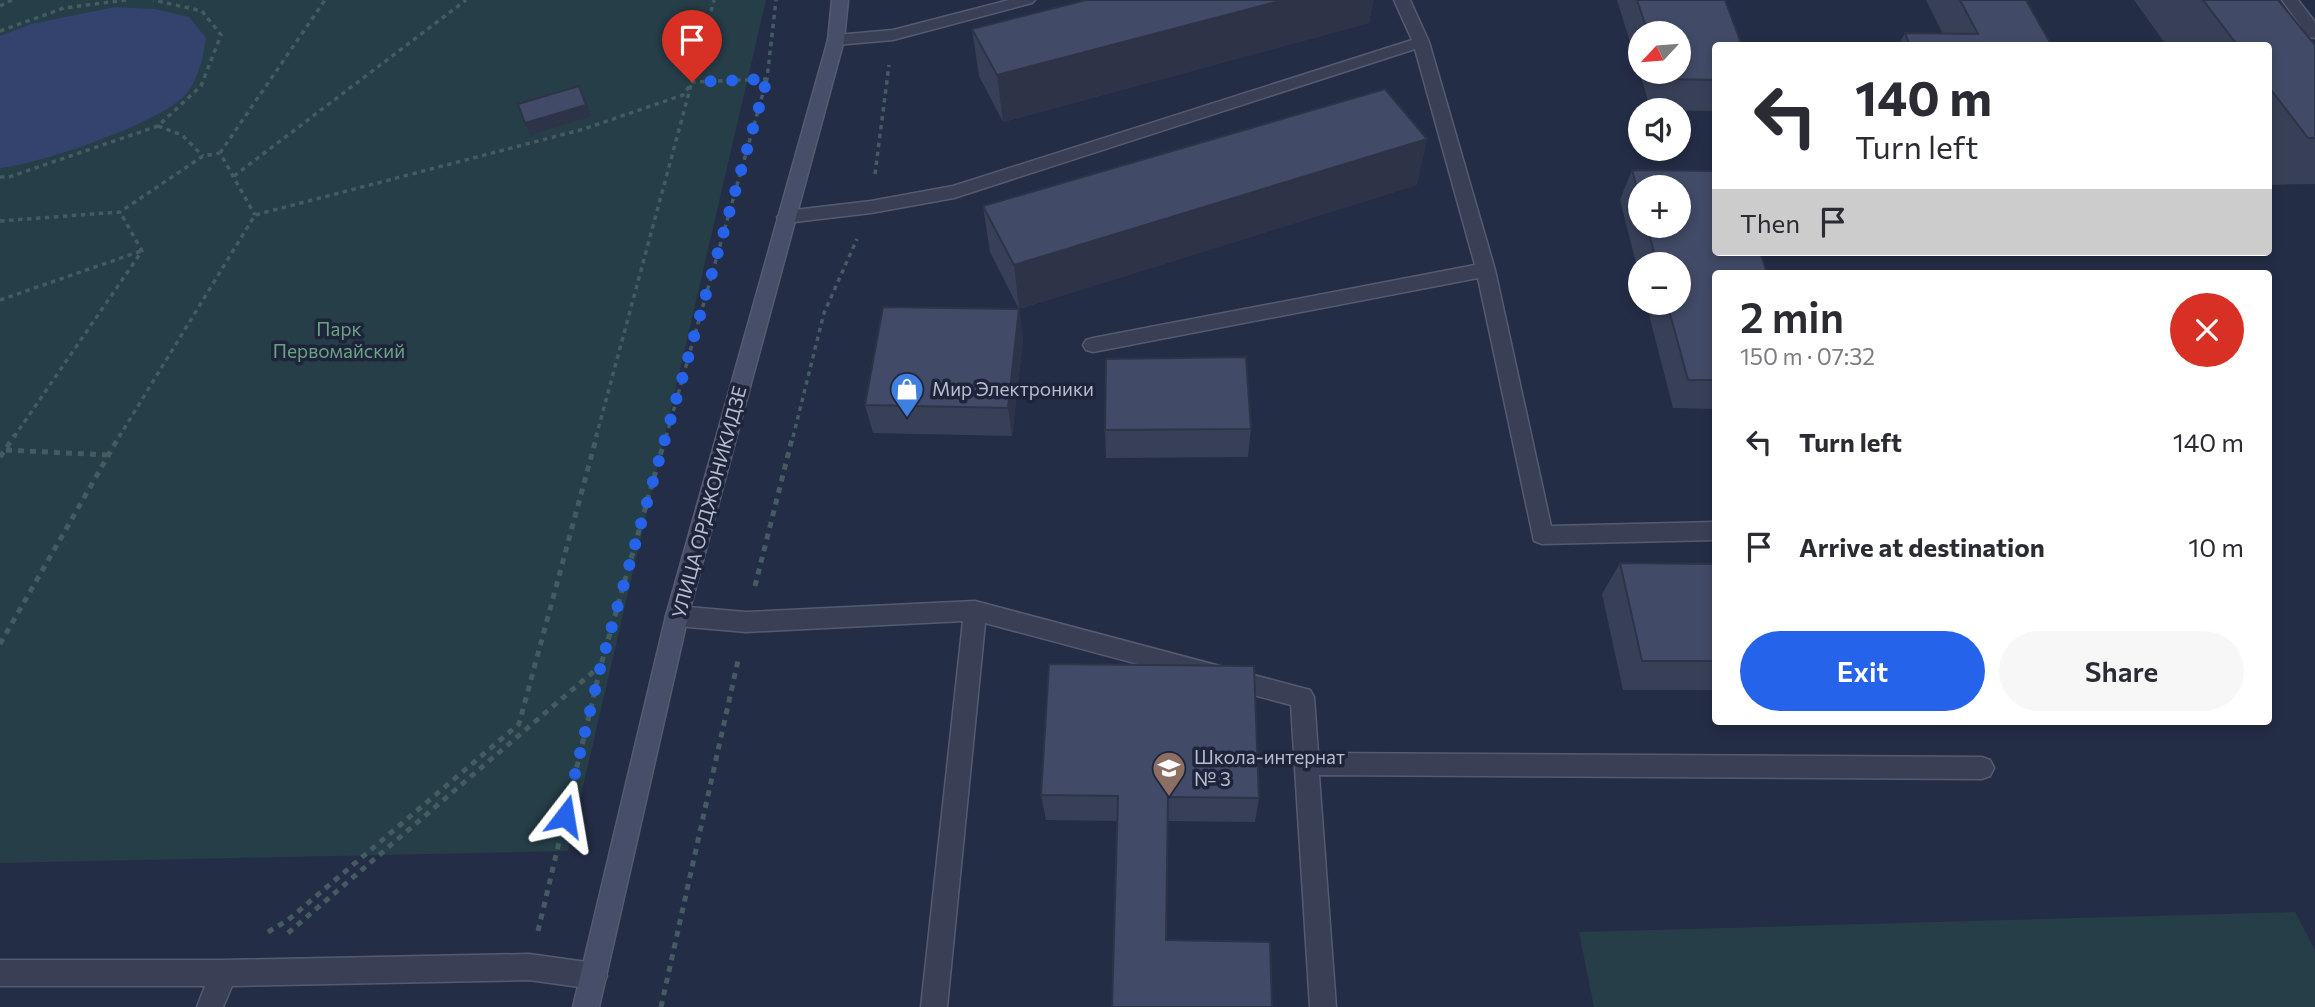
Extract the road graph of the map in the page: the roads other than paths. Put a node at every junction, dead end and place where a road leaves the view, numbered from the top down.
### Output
1 (840, 0) edge
2 (1027, 0) edge
3 (1402, 0) edge
4 (2290, 0) edge
5 (2315, 33) edge
6 (836, 40) junction
7 (1421, 42) junction
8 (786, 217) junction
9 (1486, 270) junction
10 (1093, 345) dead end
11 (1712, 531) edge
12 (975, 611) junction
13 (677, 616) junction
14 (1308, 764) junction
15 (1982, 768) dead end
16 (0, 973) edge
17 (224, 973) junction
18 (594, 976) junction
19 (211, 1007) edge
20 (586, 1007) edge
21 (934, 1007) edge
22 (1323, 1007) edge

1 - 6 main road, УЛИЦА ОРДЖОНИКИДЗЕ
2 - 6 street
3 - 7 street
4 - 5 street
6 - 8 main road, УЛИЦА ОРДЖОНИКИДЗЕ
7 - 8 street
7 - 9 street
8 - 13 main road, УЛИЦА ОРДЖОНИКИДЗЕ
9 - 10 street
9 - 11 street
12 - 13 street
12 - 14 street
12 - 21 street
13 - 18 main road, УЛИЦА ОРДЖОНИКИДЗЕ
14 - 15 street
14 - 22 street
16 - 17 street
17 - 18 street
17 - 19 street
18 - 20 main road, УЛИЦА ОРДЖОНИКИДЗЕ

